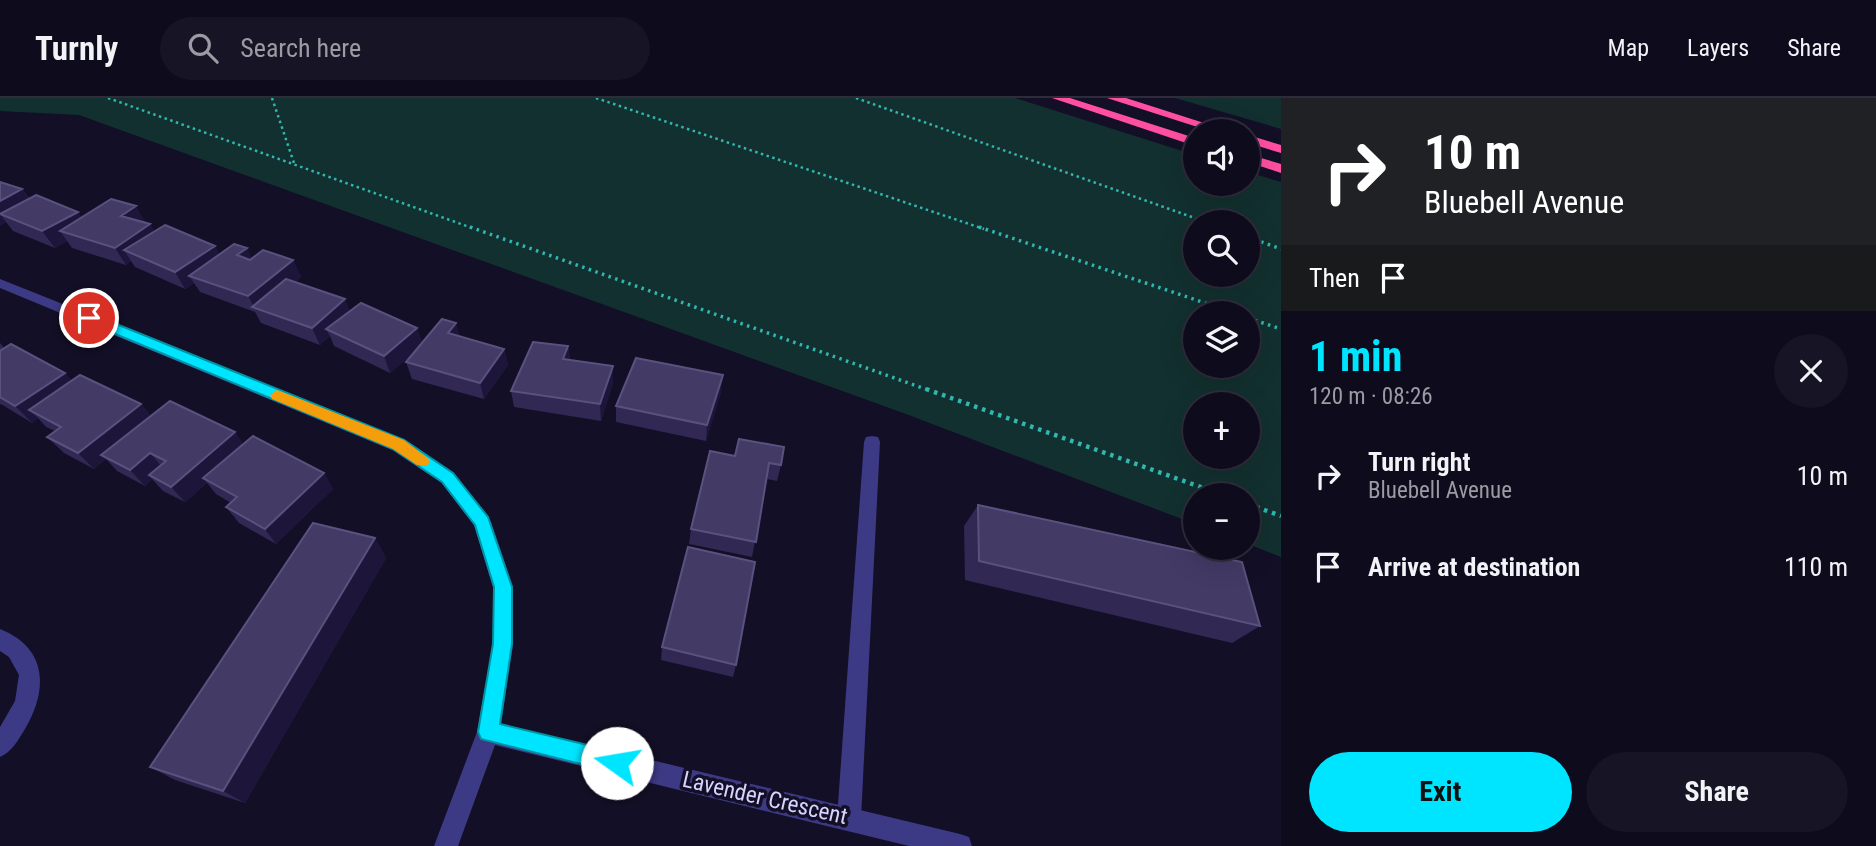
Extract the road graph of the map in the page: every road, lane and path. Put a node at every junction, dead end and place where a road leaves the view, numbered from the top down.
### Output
1 (108, 98) edge
2 (272, 98) edge
3 (596, 98) edge
4 (856, 98) edge
5 (1058, 98) edge
6 (1113, 98) edge
7 (1183, 119) edge
8 (1183, 138) edge
9 (1260, 143) edge
10 (1281, 149) edge
11 (1260, 162) edge
12 (295, 164) junction
13 (1281, 169) edge
14 (1183, 214) edge
15 (1260, 241) edge
16 (1281, 248) edge
17 (0, 283) edge
18 (1199, 301) edge
19 (1260, 322) edge
20 (1281, 329) edge
21 (872, 442) dead end
22 (1189, 483) edge
23 (1260, 508) edge
24 (1281, 516) edge
25 (0, 639) edge
26 (488, 732) junction
27 (0, 746) edge
28 (849, 818) junction
29 (446, 846) edge
30 (961, 846) edge

1 - 12 path
2 - 12 path
3 - 18 path
4 - 14 path
5 - 8 highway
6 - 7 highway
9 - 10 highway
11 - 13 highway
12 - 22 path
15 - 16 path
17 - 26 street
19 - 20 path
21 - 28 street
23 - 24 path
25 - 27 street
26 - 28 street, Lavender Crescent
26 - 29 street
28 - 30 street, Lavender Crescent

